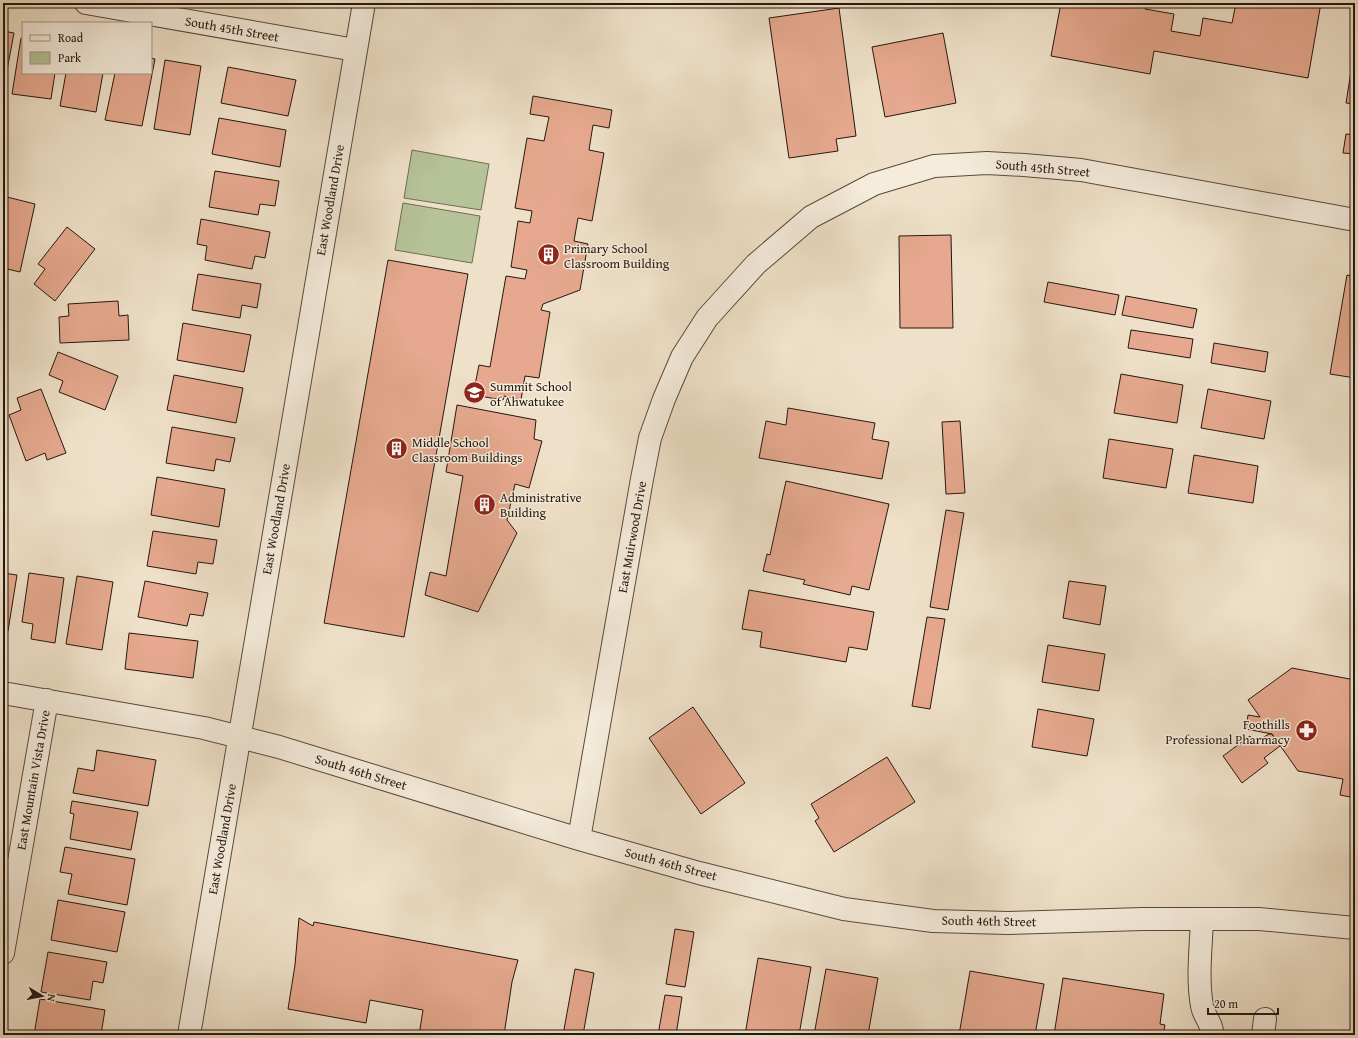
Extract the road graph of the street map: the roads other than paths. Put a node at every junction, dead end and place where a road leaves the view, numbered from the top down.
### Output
1 (86, 3) edge
2 (364, 3) edge
3 (355, 50) junction
4 (1355, 220) edge
5 (756, 264) joint
6 (3, 693) edge
7 (47, 700) junction
8 (240, 737) junction
9 (579, 839) junction
10 (1202, 919) junction
11 (1355, 928) edge
12 (3, 953) edge
13 (189, 1035) edge
14 (1212, 1035) edge

1 - 3 street, South 45th Street
2 - 3 street, East Woodland Drive
3 - 8 street, East Woodland Drive
4 - 5 street, South 45th Street
5 - 9 street, East Muirwood Drive
6 - 7 street, South 46th Street
7 - 8 street, South 46th Street
7 - 12 street, East Mountain Vista Drive
8 - 9 street, South 46th Street
8 - 13 street, East Woodland Drive
9 - 10 street, South 46th Street
10 - 11 street, South 46th Street
10 - 14 street

